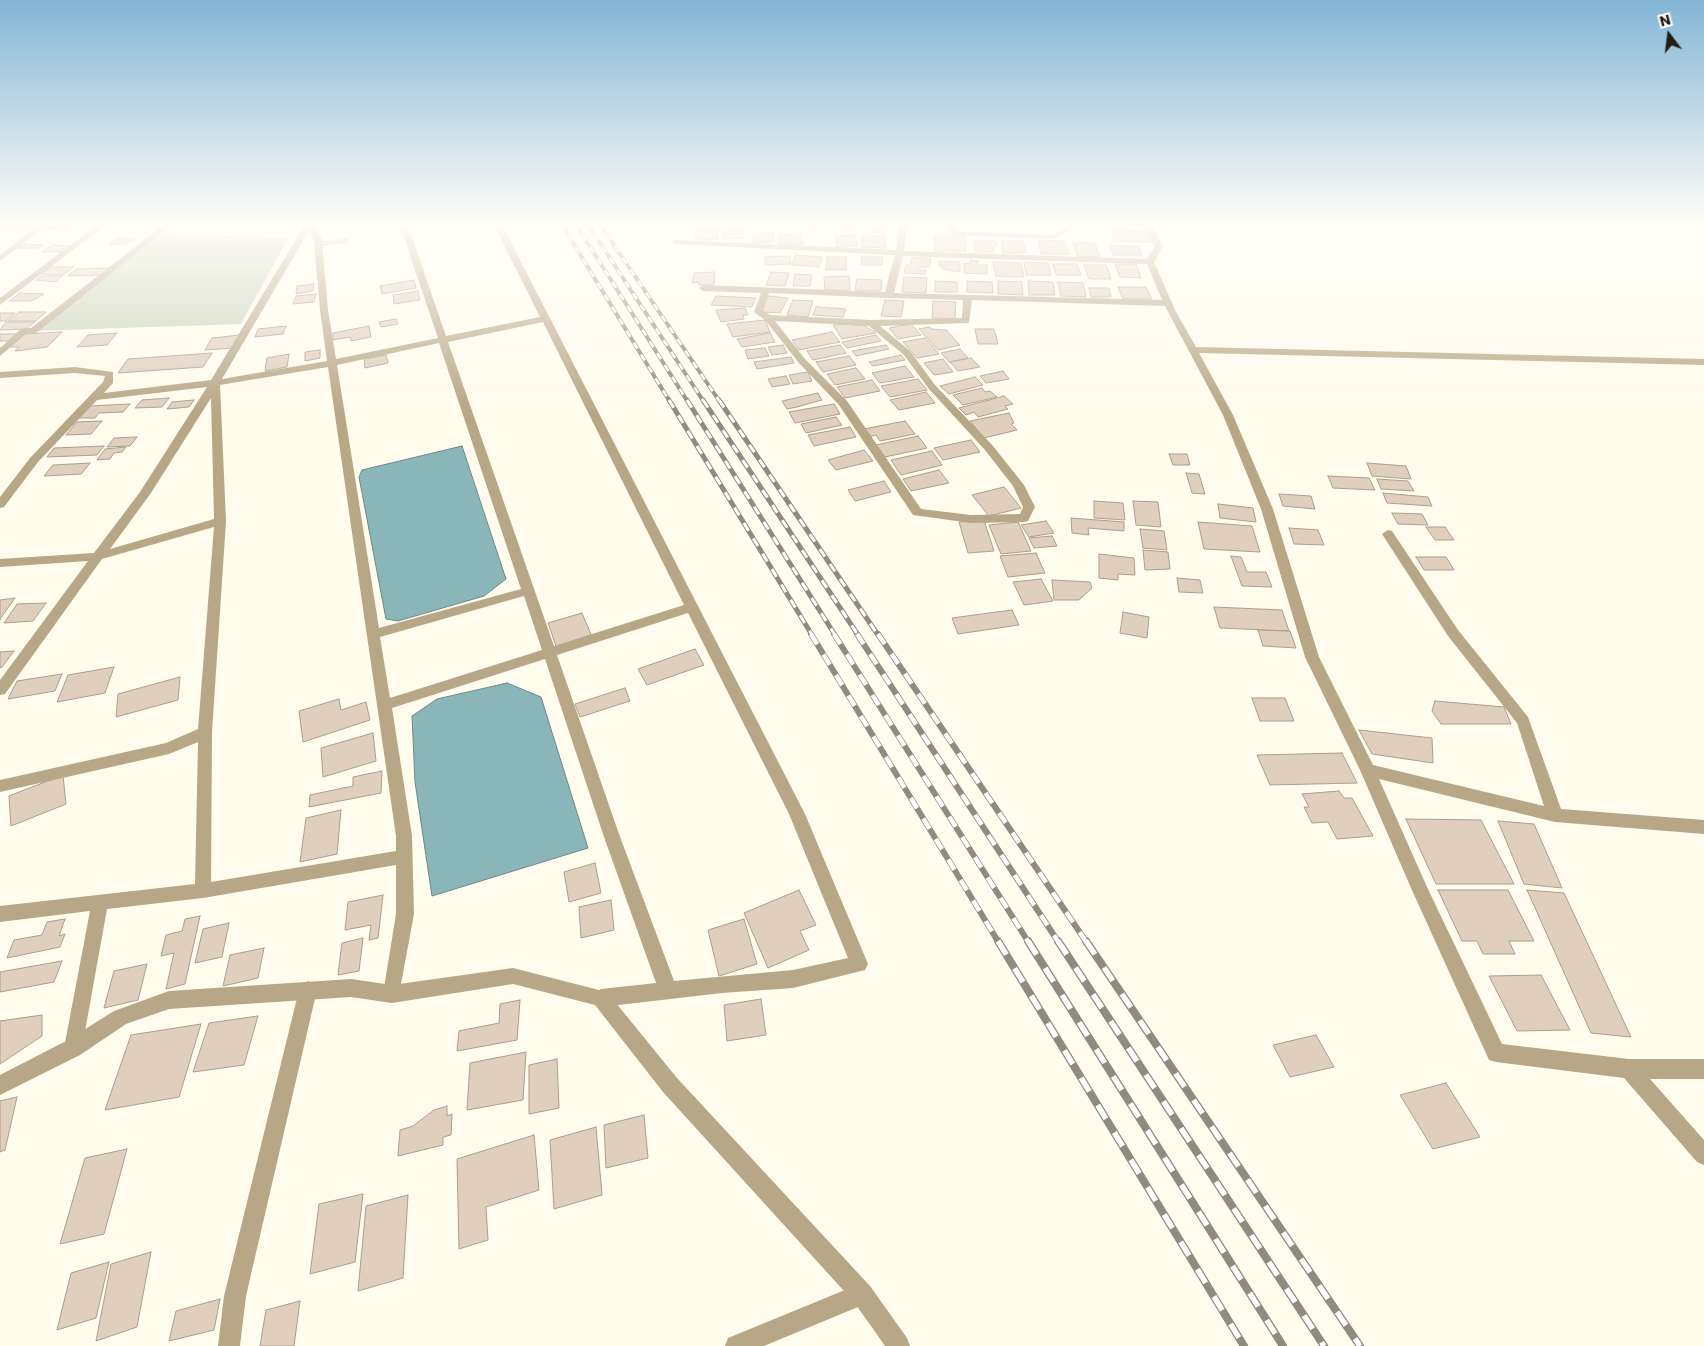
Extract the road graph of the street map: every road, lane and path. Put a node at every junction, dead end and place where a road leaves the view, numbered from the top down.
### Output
1 (22, 286) edge
2 (91, 286) edge
3 (273, 286) edge
4 (323, 286) edge
5 (423, 286) edge
6 (530, 286) edge
7 (891, 286) edge
8 (1160, 286) edge
9 (703, 288) dead end
10 (766, 290) junction
11 (889, 295) junction
12 (968, 297) junction
13 (0, 302) edge
14 (1168, 303) junction
15 (547, 318) junction
16 (768, 318) junction
17 (871, 323) junction
18 (441, 340) junction
19 (1193, 350) junction
20 (0, 353) edge
21 (1704, 362) edge
22 (333, 364) junction
23 (0, 376) edge
24 (215, 383) junction
25 (96, 397) junction
26 (0, 506) edge
27 (220, 521) junction
28 (1388, 534) dead end
29 (100, 555) junction
30 (0, 563) edge
31 (528, 592) junction
32 (692, 607) junction
33 (374, 634) junction
34 (550, 654) junction
35 (0, 690) edge
36 (384, 704) junction
37 (205, 732) junction
38 (1368, 770) junction
39 (0, 786) edge
40 (1555, 815) junction
41 (1704, 827) edge
42 (404, 857) junction
43 (202, 890) junction
44 (100, 902) junction
45 (0, 914) edge
46 (308, 990) junction
47 (668, 990) junction
48 (392, 994) junction
49 (601, 998) junction
50 (74, 1048) junction
51 (1629, 1069) junction
52 (1704, 1069) edge
53 (0, 1085) edge
54 (1704, 1155) edge
55 (862, 1294) junction
56 (229, 1346) edge
57 (736, 1346) edge
58 (899, 1346) edge

1 - 13 street
2 - 20 street
3 - 24 street
4 - 22 street
5 - 18 street
6 - 15 street
7 - 11 street
8 - 14 street
9 - 10 street
10 - 11 street
10 - 16 street
11 - 12 street
12 - 14 street
12 - 17 street
14 - 19 street
15 - 18 street
15 - 32 street
16 - 17 street
16 - 17 street
18 - 22 street
18 - 31 street
19 - 21 street
19 - 38 street
22 - 24 street
22 - 33 street
23 - 25 street
24 - 25 street
24 - 27 street
24 - 29 street
25 - 26 street
27 - 29 street
27 - 37 street
28 - 40 street
29 - 30 street
29 - 35 street
31 - 33 street
31 - 34 street
32 - 34 street
32 - 47 street
33 - 36 street
34 - 36 street
34 - 47 street
36 - 42 street
37 - 39 street
37 - 43 street
38 - 40 street
38 - 51 street
40 - 41 street
42 - 43 street
42 - 48 street
43 - 44 street
44 - 45 street
44 - 50 street
46 - 48 street
46 - 50 street
46 - 56 street
47 - 49 street
48 - 49 street
49 - 55 street
50 - 53 street
51 - 52 street
51 - 54 street
55 - 57 street
55 - 58 street

